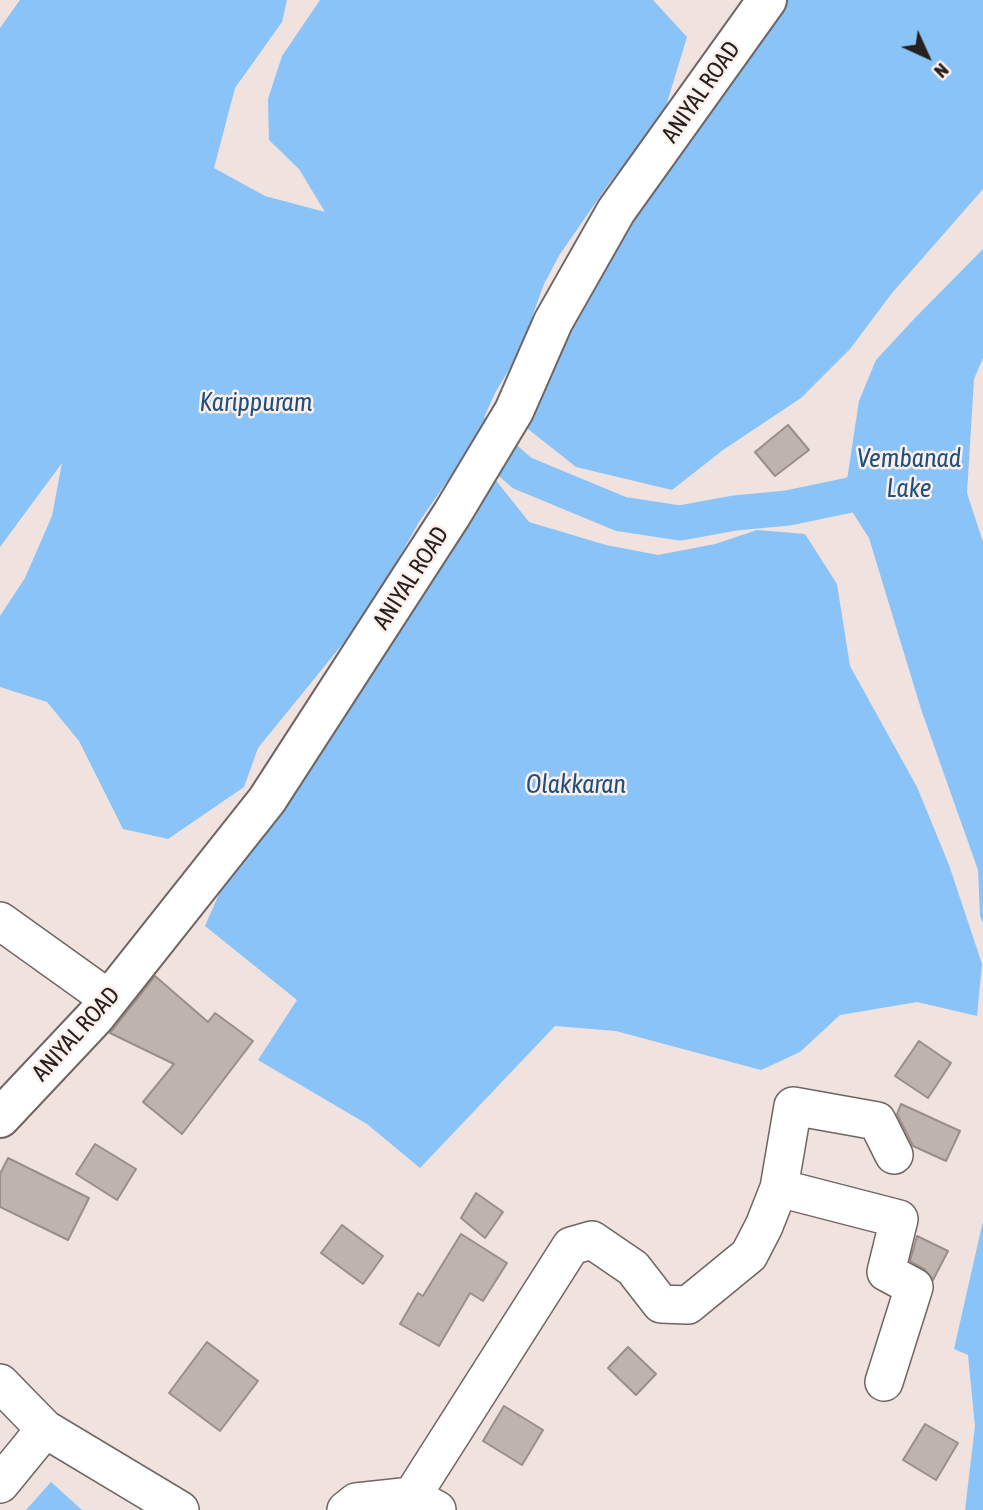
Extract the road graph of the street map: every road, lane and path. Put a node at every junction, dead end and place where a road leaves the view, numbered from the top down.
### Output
1 (767, 0) edge
2 (0, 922) edge
3 (109, 999) junction
4 (0, 1118) edge
5 (894, 1155) dead end
6 (779, 1188) junction
7 (884, 1382) dead end
8 (0, 1383) edge
9 (45, 1429) junction
10 (0, 1484) edge
11 (424, 1503) edge
12 (180, 1510) edge
13 (346, 1510) edge

1 - 3 main road, ANIYAL ROAD
2 - 3 street
3 - 4 main road, ANIYAL ROAD
5 - 6 street
6 - 7 street
6 - 11 street
8 - 9 street
9 - 10 street
9 - 12 street
11 - 13 street

